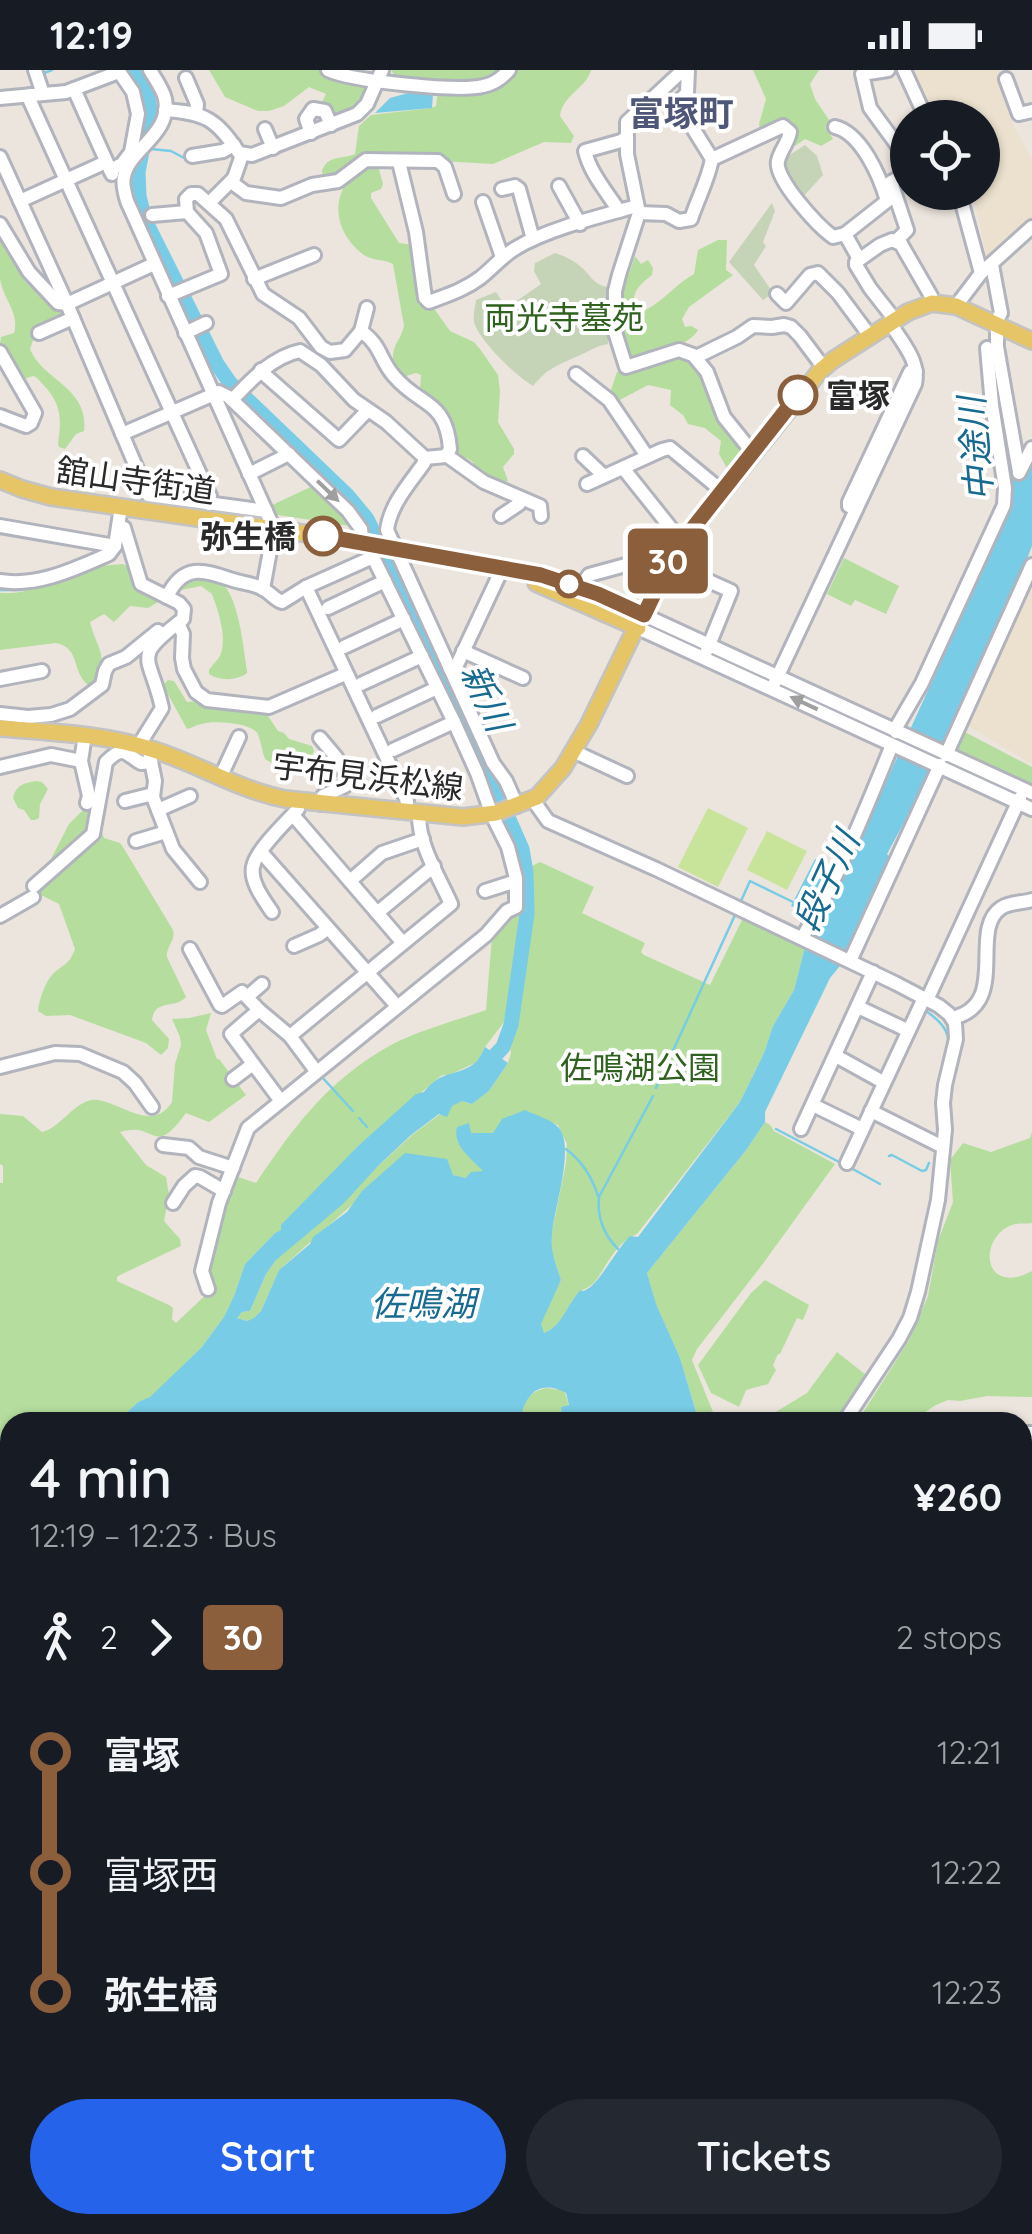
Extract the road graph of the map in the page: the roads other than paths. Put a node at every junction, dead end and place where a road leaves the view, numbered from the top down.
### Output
1 (35, 70) edge
2 (150, 70) edge
3 (328, 70) edge
4 (509, 70) edge
5 (686, 70) edge
6 (888, 70) edge
7 (904, 70) edge
8 (119, 71) edge
9 (859, 72) edge
10 (380, 75) edge
11 (186, 78) dead end
12 (1006, 79) dead end
13 (74, 89) junction
14 (36, 94) junction
15 (0, 98) edge
16 (918, 100) edge
17 (165, 110) junction
18 (1032, 112) edge
19 (196, 114) junction
20 (331, 125) junction
21 (834, 127) dead end
22 (266, 129) dead end
23 (311, 133) junction
24 (890, 135) edge
25 (627, 136) junction
26 (273, 148) junction
27 (238, 150) junction
28 (192, 156) dead end
29 (0, 157) edge
30 (712, 159) junction
31 (399, 162) junction
32 (108, 166) junction
33 (66, 180) junction
34 (231, 182) junction
35 (124, 186) junction
36 (559, 186) dead end
37 (502, 189) dead end
38 (454, 194) dead end
39 (20, 201) junction
40 (483, 202) dead end
41 (209, 203) junction
42 (619, 210) junction
43 (638, 210) junction
44 (900, 210) edge
45 (965, 210) edge
46 (187, 212) junction
47 (152, 215) dead end
48 (0, 224) edge
49 (580, 224) junction
50 (1032, 227) edge
51 (844, 234) junction
52 (533, 239) junction
53 (901, 244) junction
54 (280, 250) dead end
55 (314, 255) dead end
56 (502, 256) junction
57 (860, 259) junction
58 (154, 264) junction
59 (286, 266) junction
60 (986, 269) junction
61 (254, 278) junction
62 (113, 283) junction
63 (176, 293) junction
64 (778, 294) dead end
65 (932, 303) junction
66 (67, 304) junction
67 (956, 306) junction
68 (367, 308) dead end
69 (73, 318) junction
70 (893, 322) junction
71 (206, 323) dead end
72 (994, 323) junction
73 (361, 331) junction
74 (188, 332) junction
75 (39, 334) dead end
76 (870, 336) junction
77 (1032, 341) edge
78 (987, 348) dead end
79 (0, 352) edge
80 (696, 357) junction
81 (824, 368) junction
82 (262, 370) junction
83 (576, 374) dead end
84 (212, 393) junction
85 (233, 399) junction
86 (368, 410) junction
87 (171, 412) junction
88 (0, 416) edge
89 (122, 434) junction
90 (1032, 448) edge
91 (753, 453) junction
92 (289, 454) junction
93 (446, 455) junction
94 (583, 456) dead end
95 (647, 456) junction
96 (425, 458) junction
97 (623, 468) junction
98 (249, 474) junction
99 (603, 475) junction
100 (0, 480) edge
101 (1013, 480) junction
102 (587, 484) dead end
103 (722, 492) junction
104 (521, 499) junction
105 (208, 504) junction
106 (121, 507) junction
107 (266, 512) junction
108 (501, 516) dead end
109 (542, 516) dead end
110 (0, 526) edge
111 (118, 528) junction
112 (274, 529) junction
113 (682, 542) junction
114 (115, 546) junction
115 (370, 548) junction
116 (394, 550) junction
117 (668, 562) junction
118 (1032, 565) edge
119 (502, 569) junction
120 (0, 581) edge
121 (385, 581) junction
122 (1027, 584) edge
123 (306, 587) junction
124 (580, 588) junction
125 (263, 589) junction
126 (166, 597) junction
127 (328, 608) dead end
128 (182, 618) junction
129 (404, 619) junction
130 (641, 622) junction
131 (344, 647) dead end
132 (463, 651) junction
133 (706, 651) junction
134 (422, 656) junction
135 (450, 669) junction
136 (42, 671) dead end
137 (343, 675) dead end
138 (523, 678) dead end
139 (0, 679) edge
140 (775, 682) junction
141 (362, 684) dead end
142 (437, 688) junction
143 (0, 714) edge
144 (377, 716) dead end
145 (454, 722) junction
146 (0, 728) edge
147 (85, 735) junction
148 (238, 737) dead end
149 (320, 738) dead end
150 (894, 738) junction
151 (393, 750) dead end
152 (574, 751) junction
153 (147, 752) junction
154 (943, 760) junction
155 (81, 761) junction
156 (0, 767) edge
157 (221, 776) junction
158 (627, 776) dead end
159 (153, 794) junction
160 (1025, 795) edge
161 (190, 796) dead end
162 (125, 801) dead end
163 (86, 803) dead end
164 (321, 804) junction
165 (521, 805) junction
166 (296, 808) junction
167 (1032, 808) edge
168 (158, 810) junction
169 (412, 813) junction
170 (494, 814) junction
171 (166, 832) junction
172 (423, 840) junction
173 (136, 841) dead end
174 (261, 852) junction
175 (434, 866) junction
176 (350, 880) junction
177 (516, 881) junction
178 (200, 882) dead end
179 (485, 891) dead end
180 (1032, 900) edge
181 (272, 912) dead end
182 (377, 913) junction
183 (0, 916) edge
184 (327, 929) junction
185 (804, 939) junction
186 (403, 943) junction
187 (294, 946) dead end
188 (190, 949) dead end
189 (849, 960) junction
190 (368, 972) junction
191 (873, 972) junction
192 (262, 984) dead end
193 (247, 998) junction
194 (922, 1003) junction
195 (396, 1006) junction
196 (858, 1007) junction
197 (259, 1010) junction
198 (952, 1018) junction
199 (908, 1030) junction
200 (290, 1036) junction
201 (836, 1056) junction
202 (253, 1064) junction
203 (0, 1068) edge
204 (316, 1070) junction
205 (233, 1079) dead end
206 (883, 1082) junction
207 (280, 1100) junction
208 (146, 1104) dead end
209 (813, 1106) junction
210 (871, 1111) junction
211 (801, 1129) dead end
212 (862, 1129) junction
213 (938, 1144) junction
214 (163, 1145) dead end
215 (847, 1163) dead end
216 (233, 1168) junction
217 (224, 1191) junction
218 (173, 1203) dead end
219 (208, 1289) dead end
220 (851, 1412) edge

1 - 14 street
2 - 17 street
3 - 10 street
4 - 10 street
5 - 25 street
5 - 30 street
6 - 9 street
7 - 16 street
8 - 13 street
8 - 32 street
9 - 24 street
10 - 20 street
11 - 19 street
12 - 18 street
13 - 14 street
13 - 32 street
14 - 15 street
14 - 33 street
17 - 19 street
17 - 35 street
19 - 27 street
20 - 23 street
20 - 23 street
21 - 51 street
22 - 26 street
23 - 26 street
25 - 42 street
25 - 43 street
26 - 27 street
27 - 28 street
27 - 34 street
29 - 39 street
30 - 43 street
30 - 51 street
31 - 34 street
31 - 38 street
31 - 56 street
32 - 33 street
32 - 35 street
33 - 39 street
33 - 62 street
34 - 41 street
35 - 58 street
36 - 49 street
37 - 52 street
39 - 66 street
40 - 56 street
41 - 46 street
41 - 61 street
42 - 43 street
42 - 49 street
43 - 80 street
44 - 53 street
45 - 60 street
46 - 47 street
46 - 63 street
48 - 66 street
49 - 52 street
50 - 60 street
51 - 57 street
52 - 56 street
53 - 57 street
53 - 65 street
54 - 59 street
55 - 59 street
57 - 70 street
58 - 62 street
58 - 63 street
59 - 61 street
60 - 67 street
60 - 72 street
61 - 73 street
62 - 66 street
62 - 87 street
63 - 74 street
64 - 76 street
65 - 67 main road
65 - 70 main road, 宇布見浜松線
66 - 69 street
67 - 72 main road
68 - 73 street
69 - 75 street
69 - 89 street
70 - 76 main road, 宇布見浜松線
70 - 140 street
71 - 74 street
72 - 77 main road
72 - 101 street
73 - 93 street
74 - 84 street
76 - 81 main road, 宇布見浜松線
78 - 101 street
79 - 88 street
80 - 81 street
80 - 91 street
81 - 91 main road, 宇布見浜松線
82 - 85 street
82 - 86 street
82 - 86 street
83 - 95 street
84 - 85 street
84 - 87 street
84 - 98 street
85 - 92 street
86 - 96 street
87 - 89 street
87 - 105 street
89 - 105 street
90 - 101 street
91 - 103 main road, 宇布見浜松線
92 - 98 street
92 -> 115 street
93 - 96 street
93 - 104 street
94 - 99 street
95 - 97 street
95 - 103 street
96 - 116 street
97 - 99 street
97 - 113 street
98 - 107 street
99 - 102 street
100 - 106 main road, 舘山寺街道
101 - 150 street
103 - 113 main road, 宇布見浜松線
104 - 108 street
104 - 109 street
105 - 107 street
106 - 111 street
106 - 112 main road, 舘山寺街道
107 - 112 street
110 - 114 street
111 - 114 street
111 - 126 street
112 - 115 main road, 舘山寺街道
112 - 125 street
113 - 117 main road, 宇布見浜松線
114 - 120 street
115 - 116 main road, 舘山寺街道
115 - 121 street
115 - 123 street
116 - 119 main road, 舘山寺街道
116 - 135 street
117 - 124 street
117 - 130 main road, 宇布見浜松線
117 - 133 street
118 - 122 street
119 - 124 main road, 舘山寺街道
119 - 130 main road, 舘山寺街道
119 - 132 street
121 - 127 street
121 - 129 street
122 - 154 street
123 - 125 street
123 - 169 street
124 - 130 main road, 舘山寺街道
125 - 126 street
126 - 128 street
128 - 137 street
128 - 143 street
128 - 153 street
129 - 131 street
129 - 134 street
130 - 133 street, 舘山寺街道
130 - 152 main road, 宇布見浜松線
132 - 135 street
132 - 138 street
133 - 140 street, 舘山寺街道
134 - 141 street
134 - 142 street
135 - 165 street
136 - 139 street
140 - 150 street, 舘山寺街道
142 - 144 street
142 - 145 street
145 - 151 street
145 - 170 street
146 - 147 main road, 宇布見浜松線
147 - 153 main road, 宇布見浜松線
147 - 155 street
148 - 157 street
149 - 164 street
150 - 154 street, 舘山寺街道
150 - 185 street
152 - 158 street
152 - 165 main road, 宇布見浜松線
153 - 157 main road, 宇布見浜松線
153 - 159 street
153 - 183 street
154 - 160 street
154 - 189 street
155 - 156 street
155 - 163 street
157 - 166 main road, 宇布見浜松線
159 - 162 street
159 - 168 street
160 - 167 street
160 - 194 street
161 - 168 street
164 - 166 main road, 宇布見浜松線
164 - 169 main road, 宇布見浜松線
165 - 170 main road, 宇布見浜松線
165 - 185 street
166 - 174 street
166 - 176 street
168 - 171 street
169 - 170 main road, 宇布見浜松線
169 - 172 street
170 - 177 street
171 - 173 street
171 - 178 street
172 - 175 street
172 - 176 street
174 - 181 street
174 - 184 street
175 - 182 street
175 - 186 street
176 - 182 street
177 - 179 street
177 - 195 street
180 - 198 street
182 - 186 street
184 - 187 street
184 - 190 street
185 - 189 street
186 - 190 street
188 - 193 street
189 - 191 street
190 - 195 street
190 - 200 street
191 - 194 street
191 - 196 street
192 - 193 street
193 - 197 street
194 - 198 street
194 - 199 street
195 - 204 street
196 - 199 street
196 - 201 street
197 - 200 street
197 - 202 street
198 - 213 street
199 - 206 street
200 - 204 street
201 - 206 street
201 - 209 street
202 - 205 street
202 - 207 street
203 - 208 street
204 - 207 street
206 - 210 street
207 - 216 street
209 - 211 street
209 - 212 street
210 - 212 street
210 - 213 street
212 - 215 street
213 - 220 street
214 - 216 street
216 - 217 street
217 - 218 street
217 - 219 street

